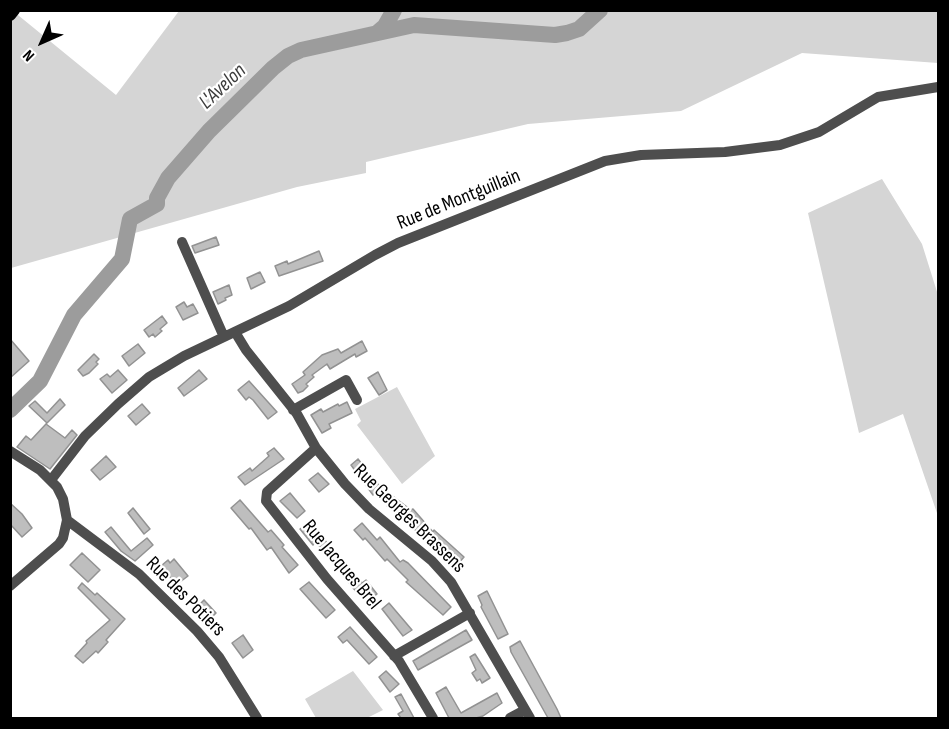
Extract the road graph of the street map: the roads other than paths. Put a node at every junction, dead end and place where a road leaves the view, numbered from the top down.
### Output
1 (14, 10) edge
2 (10, 15) edge
3 (939, 87) edge
4 (182, 243) dead end
5 (235, 332) junction
6 (224, 337) junction
7 (357, 400) dead end
8 (293, 410) junction
9 (316, 448) junction
10 (10, 451) edge
11 (51, 480) junction
12 (67, 520) junction
13 (10, 586) edge
14 (470, 613) junction
15 (394, 656) junction
16 (528, 714) edge
17 (257, 718) edge
18 (433, 718) edge
19 (510, 718) edge

1 - 2 main road
3 - 5 street, Rue de Montguillain
4 - 6 street
5 - 6 street, Rue de Montguillain
5 - 8 street, Rue Georges Brassens
6 - 11 street, Rue de Montguillain
7 - 8 street
8 - 9 street, Rue Georges Brassens
9 - 14 street, Rue Georges Brassens
9 - 15 street, Rue Jacques Brel
10 - 11 street
11 - 12 street
12 - 13 street
12 - 17 street, Rue des Potiers
14 - 15 street
14 - 16 street, Rue Georges Brassens
15 - 18 street, Rue Jacques Brel
16 - 19 street

